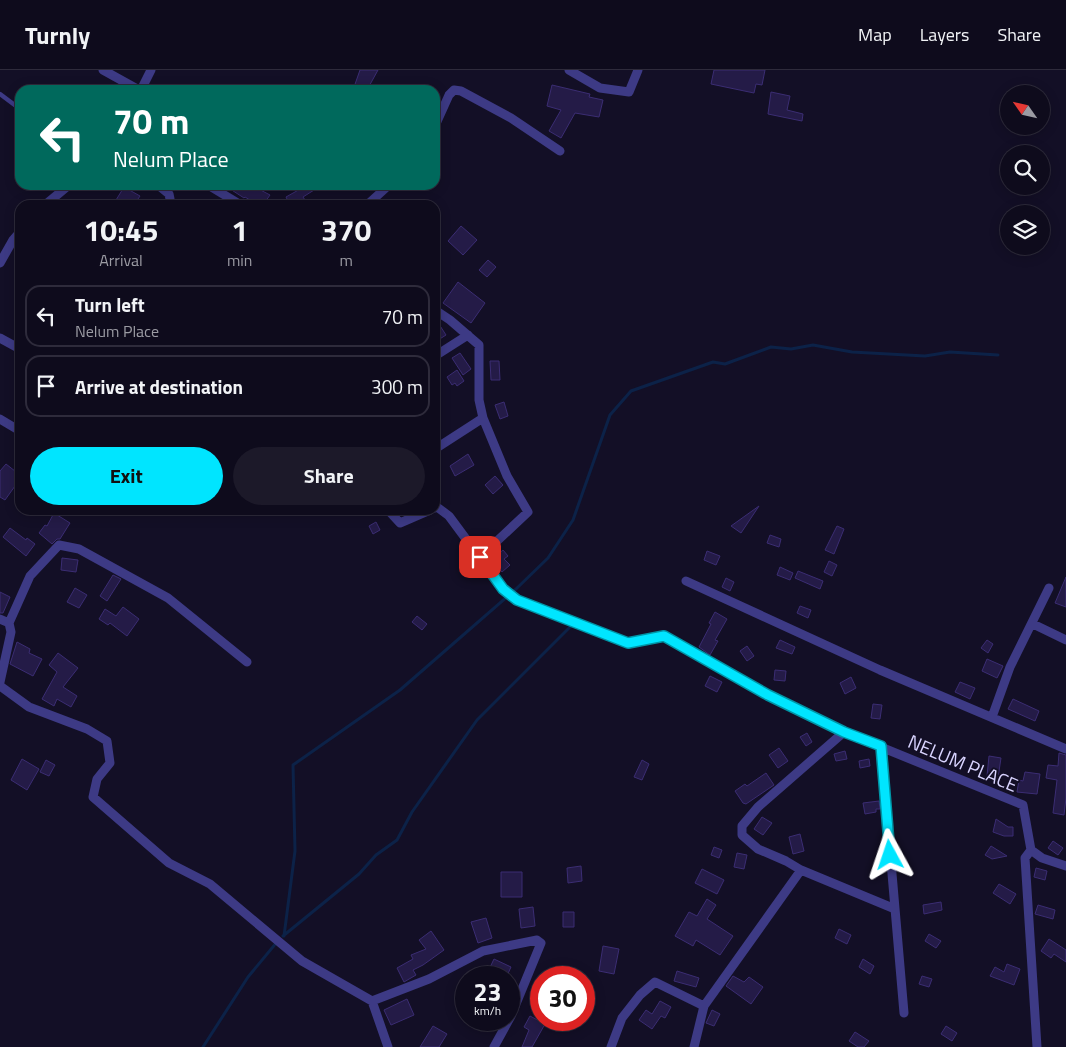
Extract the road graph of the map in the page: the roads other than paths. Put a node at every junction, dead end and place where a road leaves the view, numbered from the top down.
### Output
1 (103, 70) edge
2 (150, 70) edge
3 (569, 70) edge
4 (638, 70) edge
5 (131, 85) edge
6 (142, 85) edge
7 (0, 94) edge
8 (15, 105) edge
9 (440, 115) edge
10 (560, 151) dead end
11 (63, 190) edge
12 (216, 190) edge
13 (384, 190) edge
14 (51, 200) edge
15 (233, 200) edge
16 (372, 200) edge
17 (15, 238) edge
18 (0, 263) edge
19 (440, 313) edge
20 (468, 335) junction
21 (0, 338) edge
22 (15, 346) edge
23 (440, 353) edge
24 (483, 418) junction
25 (0, 419) edge
26 (15, 428) edge
27 (440, 446) edge
28 (440, 509) edge
29 (393, 515) edge
30 (418, 515) edge
31 (480, 557) junction
32 (686, 581) dead end
33 (1049, 588) dead end
34 (0, 619) edge
35 (9, 623) junction
36 (1033, 624) junction
37 (1066, 640) edge
38 (247, 662) dead end
39 (0, 682) edge
40 (0, 686) edge
41 (992, 717) junction
42 (844, 732) junction
43 (881, 746) junction
44 (1066, 749) edge
45 (1031, 850) junction
46 (1066, 866) edge
47 (801, 870) junction
48 (895, 909) junction
49 (372, 1001) junction
50 (704, 1006) junction
51 (904, 1013) dead end
52 (388, 1047) edge
53 (494, 1047) edge
54 (612, 1047) edge
55 (694, 1047) edge
56 (1036, 1047) edge

1 - 5 street
2 - 6 street
3 - 4 street
7 - 8 lane
9 - 10 street
11 - 14 street
12 - 15 street
13 - 16 street
17 - 18 street
19 - 20 street
20 - 23 street
20 - 24 street
21 - 22 street
24 - 27 street
24 - 31 street
25 - 26 street
28 - 31 street, NELUM PLACE
29 - 30 street
31 - 42 street, NELUM PLACE
32 - 41 street
33 - 36 street
34 - 35 street
35 - 38 street
35 - 39 street
36 - 37 street
36 - 41 street
40 - 49 street
41 - 44 street
42 - 43 street, NELUM PLACE
42 - 47 street
43 - 45 street, NELUM PLACE
43 - 48 street
45 - 46 street
45 - 56 street
47 - 48 street
47 - 50 street
48 - 51 street
49 - 52 street
49 - 53 street
50 - 54 street
50 - 55 street

